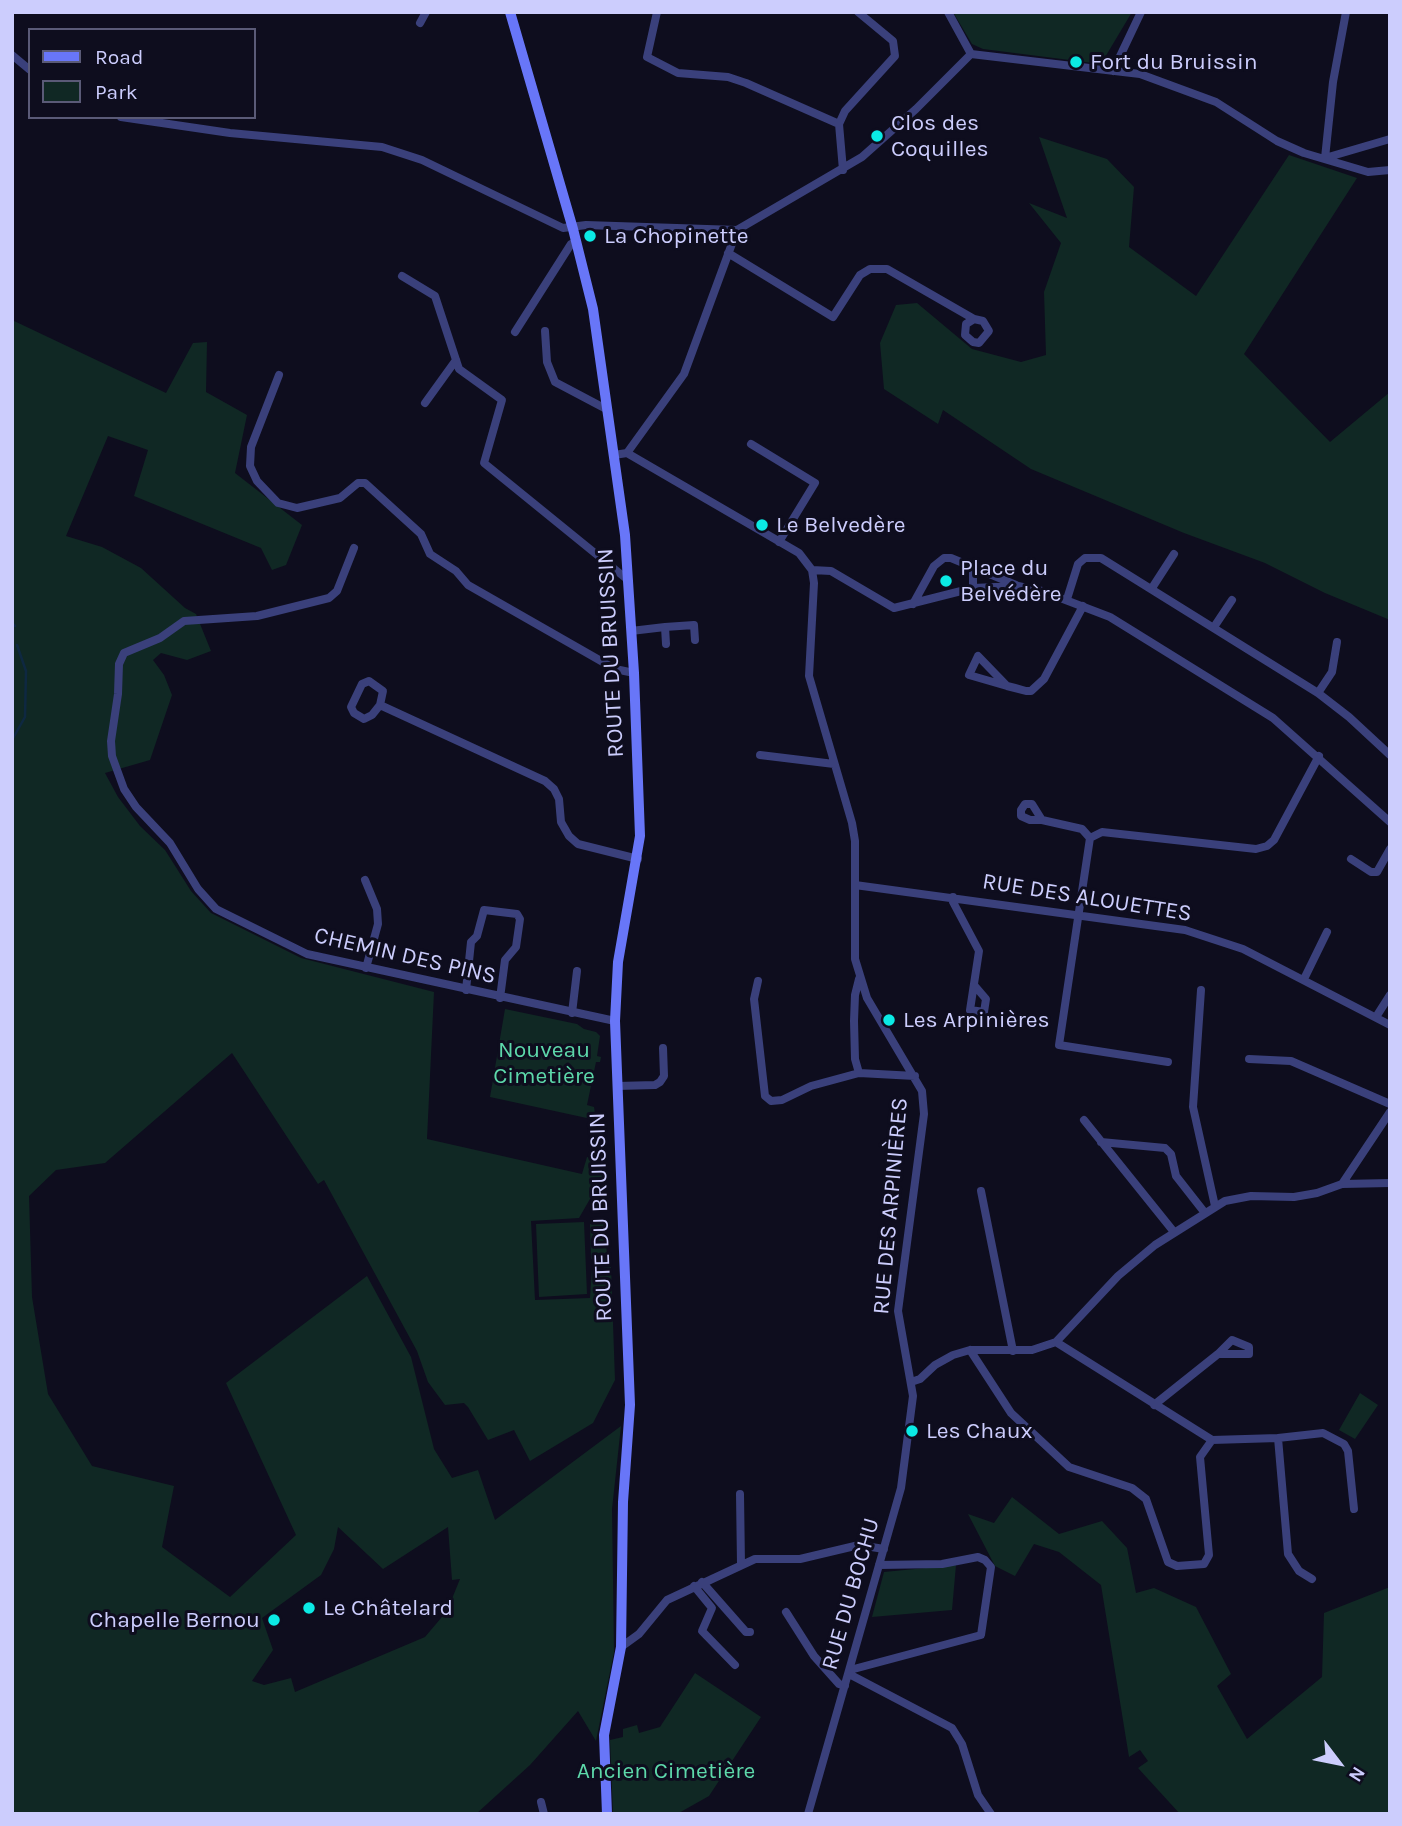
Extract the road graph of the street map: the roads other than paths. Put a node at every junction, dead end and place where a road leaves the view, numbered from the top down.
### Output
1 (426, 12) edge
2 (510, 12) edge
3 (657, 12) edge
4 (858, 12) edge
5 (948, 12) edge
6 (1141, 12) edge
7 (1346, 12) edge
8 (420, 23) dead end
9 (971, 54) junction
10 (12, 55) edge
11 (28, 68) edge
12 (1113, 71) junction
13 (135, 119) edge
14 (839, 124) junction
15 (1390, 139) edge
16 (1325, 159) junction
17 (843, 170) junction
18 (1390, 170) edge
19 (573, 229) junction
20 (737, 230) junction
21 (577, 242) junction
22 (728, 253) junction
23 (402, 276) dead end
24 (974, 319) dead end
25 (545, 331) dead end
26 (515, 332) dead end
27 (456, 360) junction
28 (279, 375) dead end
29 (425, 402) dead end
30 (608, 410) junction
31 (751, 444) dead end
32 (627, 453) junction
33 (614, 455) junction
34 (779, 542) junction
35 (354, 548) dead end
36 (1174, 554) dead end
37 (973, 567) junction
38 (812, 570) junction
39 (628, 580) junction
40 (1018, 586) junction
41 (974, 588) junction
42 (1152, 588) junction
43 (1067, 599) junction
44 (1232, 600) dead end
45 (913, 604) junction
46 (1083, 606) junction
47 (665, 627) junction
48 (1214, 627) junction
49 (631, 631) junction
50 (695, 640) dead end
51 (1337, 642) dead end
52 (666, 644) dead end
53 (634, 673) junction
54 (1007, 686) junction
55 (1318, 694) junction
56 (380, 705) junction
57 (760, 755) dead end
58 (1390, 755) edge
59 (1319, 756) junction
60 (834, 764) junction
61 (1041, 820) dead end
62 (1390, 822) edge
63 (1090, 838) junction
64 (1390, 849) edge
65 (638, 859) junction
66 (1352, 859) dead end
67 (365, 880) dead end
68 (855, 885) junction
69 (953, 897) junction
70 (1079, 915) junction
71 (1327, 932) dead end
72 (366, 968) junction
73 (577, 971) dead end
74 (859, 979) junction
75 (1304, 979) junction
76 (758, 981) dead end
77 (974, 985) dead end
78 (466, 990) junction
79 (1201, 990) dead end
80 (1390, 995) edge
81 (500, 998) junction
82 (572, 1013) junction
83 (1376, 1017) junction
84 (615, 1021) junction
85 (1390, 1026) edge
86 (663, 1048) dead end
87 (1249, 1059) dead end
88 (1168, 1062) dead end
89 (859, 1073) junction
90 (915, 1076) junction
91 (617, 1086) junction
92 (1390, 1104) edge
93 (1390, 1111) edge
94 (1084, 1120) dead end
95 (1101, 1142) junction
96 (1390, 1183) edge
97 (1342, 1184) junction
98 (981, 1191) dead end
99 (1215, 1206) junction
100 (1205, 1213) junction
101 (1174, 1232) junction
102 (1056, 1342) junction
103 (970, 1350) junction
104 (1013, 1351) junction
105 (1218, 1354) dead end
106 (911, 1382) junction
107 (1154, 1405) junction
108 (1279, 1438) junction
109 (1212, 1440) junction
110 (740, 1494) dead end
111 (1354, 1509) dead end
112 (884, 1549) junction
113 (741, 1565) junction
114 (879, 1565) junction
115 (1312, 1579) dead end
116 (698, 1584) junction
117 (786, 1612) dead end
118 (750, 1632) dead end
119 (621, 1647) junction
120 (735, 1665) dead end
121 (850, 1672) junction
122 (845, 1686) junction
123 (541, 1802) dead end
124 (544, 1814) edge
125 (607, 1814) edge
126 (808, 1814) edge
127 (991, 1814) edge

1 - 8 street
2 - 19 street, ROUTE DU BRUISSIN
3 - 14 street
4 - 14 street
5 - 9 street
6 - 12 street
7 - 16 street
9 - 12 street
9 - 17 street
10 - 11 street
12 - 16 street
13 - 19 street
14 - 17 street
15 - 16 street
16 - 18 street
17 - 20 street
19 - 20 street
19 - 21 street, ROUTE DU BRUISSIN
20 - 22 street
21 - 26 street
21 - 30 street, ROUTE DU BRUISSIN
22 - 24 street
22 - 32 street
23 - 27 street
25 - 30 street
27 - 29 street
27 - 39 street
28 - 53 street
30 - 33 street, ROUTE DU BRUISSIN
31 - 34 street
32 - 33 street
32 - 34 street
33 - 39 street, ROUTE DU BRUISSIN
34 - 38 street
35 - 72 street, CHEMIN DES PINS
36 - 42 street
37 - 40 street
37 - 41 street
37 - 45 street
38 - 45 street
38 - 60 street, RUE DES ARPINIÈRES
39 - 49 street, ROUTE DU BRUISSIN
40 - 41 street
40 - 43 street
41 - 45 street
42 - 43 street
42 - 48 street
43 - 46 street
44 - 48 street
46 - 54 street
46 - 59 street
47 - 49 street
47 - 50 street
47 - 52 street
48 - 55 street
49 - 53 street, ROUTE DU BRUISSIN
51 - 55 street
53 - 65 street, ROUTE DU BRUISSIN
54 - 54 street
55 - 58 street
56 - 56 street
56 - 65 street
57 - 60 street
59 - 62 street
59 - 63 street
60 - 68 street, RUE DES ARPINIÈRES
61 - 63 street
63 - 70 street
64 - 66 street
65 - 84 street, ROUTE DU BRUISSIN
67 - 72 street
68 - 69 street, RUE DES ALOUETTES
68 - 74 street, RUE DES ARPINIÈRES
69 - 70 street, RUE DES ALOUETTES
69 - 77 street
70 - 75 street, RUE DES ALOUETTES
70 - 88 street
71 - 75 street
72 - 78 street, CHEMIN DES PINS
73 - 82 street
74 - 89 street, RUE DES ARPINIÈRES
74 - 90 street, RUE DES ARPINIÈRES
75 - 83 street, RUE DES ALOUETTES
76 - 89 street
78 - 81 street, CHEMIN DES PINS
78 - 81 street
79 - 99 street
80 - 83 street
81 - 82 street, CHEMIN DES PINS
82 - 84 street, CHEMIN DES PINS
83 - 85 street, RUE DES ALOUETTES
84 - 91 street, ROUTE DU BRUISSIN
86 - 91 street
87 - 92 street
89 - 90 street, RUE DES ARPINIÈRES
90 - 106 street, RUE DES ARPINIÈRES
91 - 119 street, ROUTE DU BRUISSIN
93 - 97 street
94 - 95 street
95 - 100 street
95 - 101 street
96 - 97 street
97 - 99 street
98 - 104 street
99 - 100 street
100 - 101 street
101 - 102 street
102 - 104 street
102 - 107 street
103 - 104 street
103 - 106 street
103 - 109 street
105 - 107 street
106 - 112 street, RUE DU BOCHU
107 - 109 street
108 - 109 street
108 - 111 street
108 - 115 street
110 - 113 street
112 - 113 street
112 - 114 street, RUE DU BOCHU
113 - 116 street
114 - 121 street, RUE DU BOCHU
114 - 121 street
116 - 118 street
116 - 119 street
116 - 120 street
117 - 122 street
119 - 125 street, ROUTE DU BRUISSIN
121 - 122 street, RUE DU BOCHU
121 - 127 street
122 - 126 street, RUE DU BOCHU
123 - 124 street

